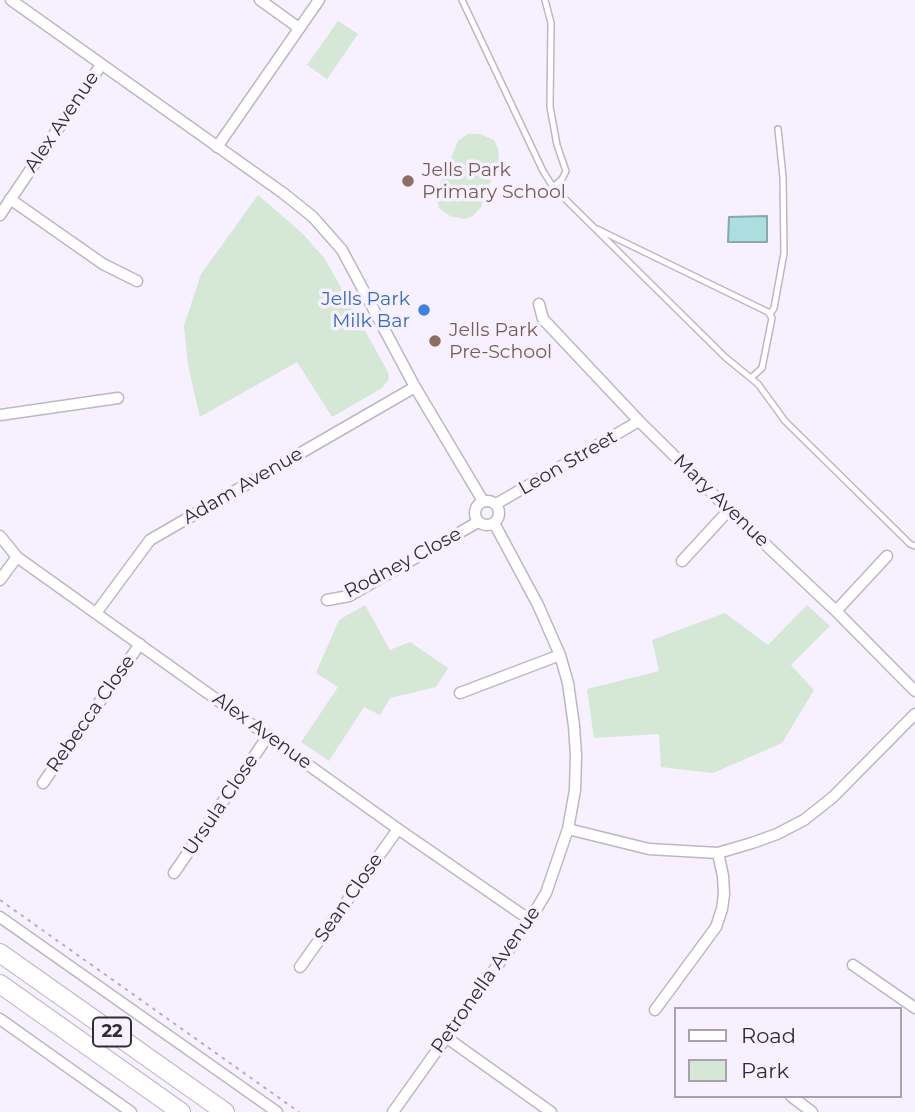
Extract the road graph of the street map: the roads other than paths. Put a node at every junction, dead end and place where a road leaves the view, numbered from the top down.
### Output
1 (11, 0) edge
2 (260, 0) edge
3 (319, 0) edge
4 (462, 0) edge
5 (545, 0) edge
6 (299, 28) junction
7 (101, 65) junction
8 (778, 129) dead end
9 (217, 147) junction
10 (553, 187) junction
11 (10, 199) junction
12 (0, 215) edge
13 (592, 227) junction
14 (137, 281) dead end
15 (540, 304) dead end
16 (770, 314) junction
17 (751, 378) junction
18 (415, 387) junction
19 (118, 398) dead end
20 (0, 415) edge
21 (639, 421) junction
22 (483, 501) junction
23 (496, 504) junction
24 (729, 510) junction
25 (478, 522) junction
26 (494, 523) junction
27 (0, 536) edge
28 (915, 546) edge
29 (887, 556) dead end
30 (17, 557) junction
31 (682, 561) dead end
32 (0, 580) edge
33 (327, 600) dead end
34 (836, 611) junction
35 (96, 613) junction
36 (140, 644) junction
37 (560, 655) junction
38 (915, 691) edge
39 (460, 693) dead end
40 (915, 714) edge
41 (268, 736) junction
42 (43, 783) dead end
43 (398, 829) junction
44 (568, 829) junction
45 (718, 853) junction
46 (174, 873) dead end
47 (0, 917) edge
48 (530, 920) junction
49 (0, 953) edge
50 (853, 965) dead end
51 (300, 967) dead end
52 (0, 984) edge
53 (915, 1008) edge
54 (655, 1010) dead end
55 (0, 1019) edge
56 (447, 1038) junction
57 (794, 1098) edge
58 (131, 1112) edge
59 (181, 1112) edge
60 (225, 1112) edge
61 (277, 1112) edge
62 (393, 1112) edge
63 (551, 1112) edge
64 (813, 1112) edge

1 - 7 street
2 - 6 street
3 - 6 street
4 - 10 lane
5 - 10 lane
6 - 9 street
7 - 9 street
7 - 11 street, Alex Avenue
8 - 16 lane
9 - 18 street
10 - 13 lane
11 - 12 street, Alex Avenue
11 - 14 street
13 - 16 lane
13 - 17 lane
15 - 21 street, Mary Avenue
16 - 17 lane
17 - 28 lane
18 - 22 street
18 - 35 street, Adam Avenue
19 - 20 street
21 - 23 street, Leon Street
21 - 24 street, Mary Avenue
22 - 23 street
22 - 25 street
23 - 26 street
24 - 31 street
24 - 34 street, Mary Avenue
25 - 26 street
25 - 33 street, Rodney Close
26 - 37 street, Petronella Avenue
27 - 30 street, Alex Avenue
29 - 34 street
30 - 32 street
30 - 35 street, Alex Avenue
34 - 38 street, Mary Avenue
35 - 36 street, Alex Avenue
36 - 41 street, Alex Avenue
36 - 42 street, Rebecca Close
37 - 39 street
37 - 44 street, Petronella Avenue
40 - 45 street
41 - 43 street, Alex Avenue
41 - 46 street, Ursula Close
43 - 48 street, Alex Avenue
43 - 51 street, Sean Close
44 - 45 street
44 - 48 street, Petronella Avenue
45 - 54 street
47 - 61 street
48 - 56 street, Petronella Avenue
49 - 60 main road, 22
50 - 53 street
52 - 59 main road, 22
55 - 58 street
56 - 62 street, Petronella Avenue
56 - 63 street
57 - 64 street

